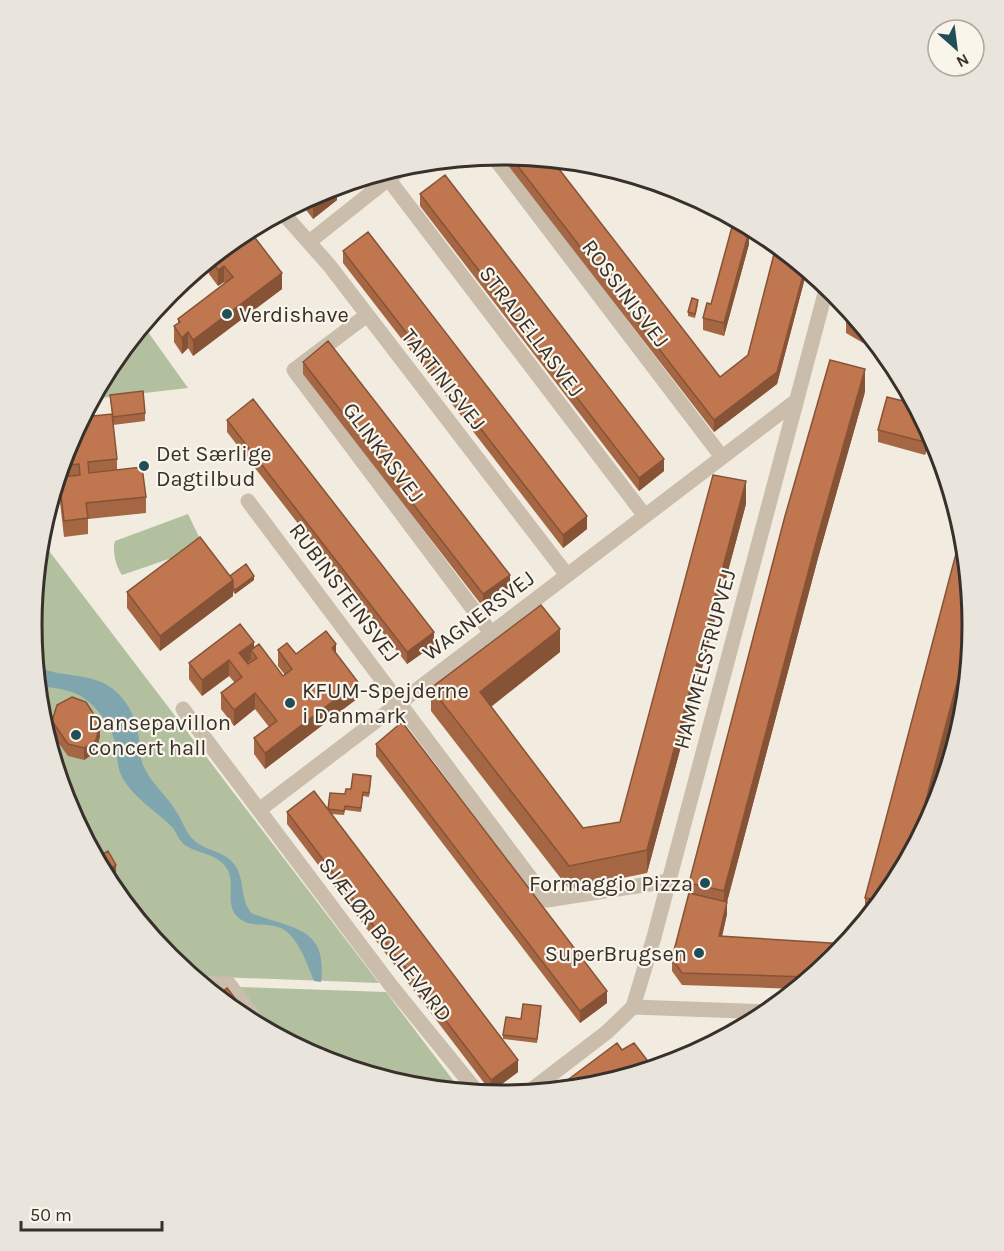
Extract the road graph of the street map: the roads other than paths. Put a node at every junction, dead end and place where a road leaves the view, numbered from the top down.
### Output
1 (500, 165) edge
2 (388, 180) edge
3 (377, 183) edge
4 (288, 219) edge
5 (309, 242) junction
6 (824, 297) edge
7 (367, 315) junction
8 (796, 401) junction
9 (722, 458) junction
10 (248, 501) dead end
11 (645, 516) junction
12 (567, 575) junction
13 (491, 633) junction
14 (400, 702) junction
15 (183, 709) dead end
16 (259, 810) junction
17 (669, 881) junction
18 (215, 984) edge
19 (633, 1007) junction
20 (248, 1009) edge
21 (752, 1011) edge
22 (539, 1084) edge
23 (472, 1085) edge

1 - 9 street, ROSSINISVEJ
2 - 11 street, STRADELLASVEJ
3 - 5 street
4 - 5 street, TARTINISVEJ
5 - 7 street, TARTINISVEJ
6 - 8 street, HAMMELSTRUPVEJ
7 - 12 street, TARTINISVEJ
7 - 13 street, GLINKASVEJ
8 - 9 street, WAGNERSVEJ
8 - 17 street, HAMMELSTRUPVEJ
9 - 11 street, WAGNERSVEJ
10 - 14 street, RUBINSTEINSVEJ
11 - 12 street, WAGNERSVEJ
12 - 13 street, WAGNERSVEJ
13 - 14 street, WAGNERSVEJ
14 - 16 street, WAGNERSVEJ
14 - 17 street, RUBINSTEINSVEJ
15 - 16 street
16 - 23 street, SJÆLØR BOULEVARD
17 - 19 street, HAMMELSTRUPVEJ
18 - 20 street
19 - 21 street
19 - 22 street

